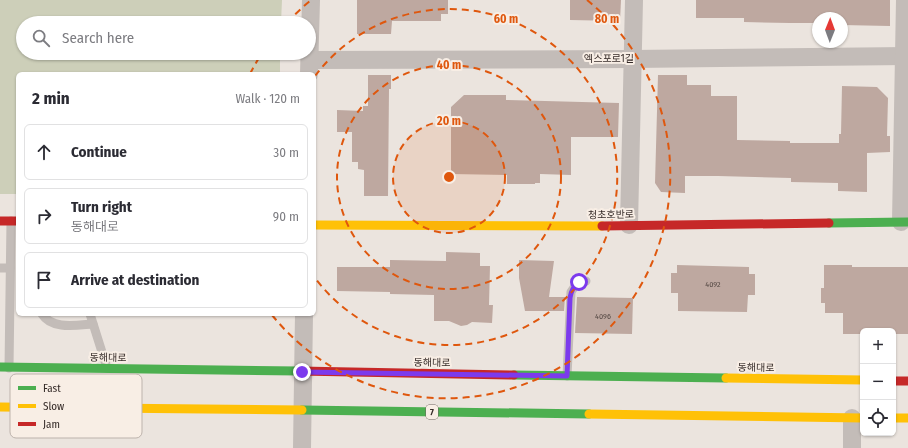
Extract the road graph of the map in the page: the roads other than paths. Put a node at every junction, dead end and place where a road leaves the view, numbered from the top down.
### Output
1 (311, 0) edge
2 (634, 0) edge
3 (905, 0) edge
4 (311, 16) edge
5 (906, 56) edge
6 (633, 59) junction
7 (310, 67) edge
8 (0, 221) edge
9 (15, 221) edge
10 (905, 222) edge
11 (316, 225) edge
12 (629, 225) junction
13 (0, 268) edge
14 (10, 268) junction
15 (586, 280) dead end
16 (43, 316) edge
17 (91, 316) edge
18 (304, 316) edge
19 (0, 321) edge
20 (10, 321) junction
21 (93, 324) junction
22 (4, 368) edge
23 (107, 369) junction
24 (302, 372) junction
25 (567, 376) junction
26 (860, 380) edge
27 (896, 381) edge
28 (908, 381) edge
29 (0, 407) edge
30 (10, 407) edge
31 (142, 408) edge
32 (302, 410) junction
33 (858, 418) edge
34 (896, 418) edge
35 (908, 418) edge
36 (302, 448) edge
37 (852, 448) edge

1 - 4 street
2 - 6 street
3 - 5 street
5 - 6 street, 엑스포로1길
5 - 10 street
6 - 7 street, 엑스포로1길
6 - 12 street
8 - 9 main road
9 - 14 lane
10 - 12 main road, 청초호반로
11 - 12 main road, 청초호반로
13 - 14 lane
14 - 20 lane
15 - 25 lane
16 - 21 lane
17 - 21 lane
18 - 24 street
19 - 20 lane
20 - 22 lane
21 - 23 lane
22 - 23 main road, 동해대로
23 - 24 main road, 동해대로
24 - 25 main road, 동해대로
24 - 32 street
25 - 26 main road, 동해대로
27 - 28 main road
29 - 30 main road, 7
31 - 32 main road, 7
32 - 33 main road, 7
32 - 36 street
33 - 37 street
34 - 35 main road

